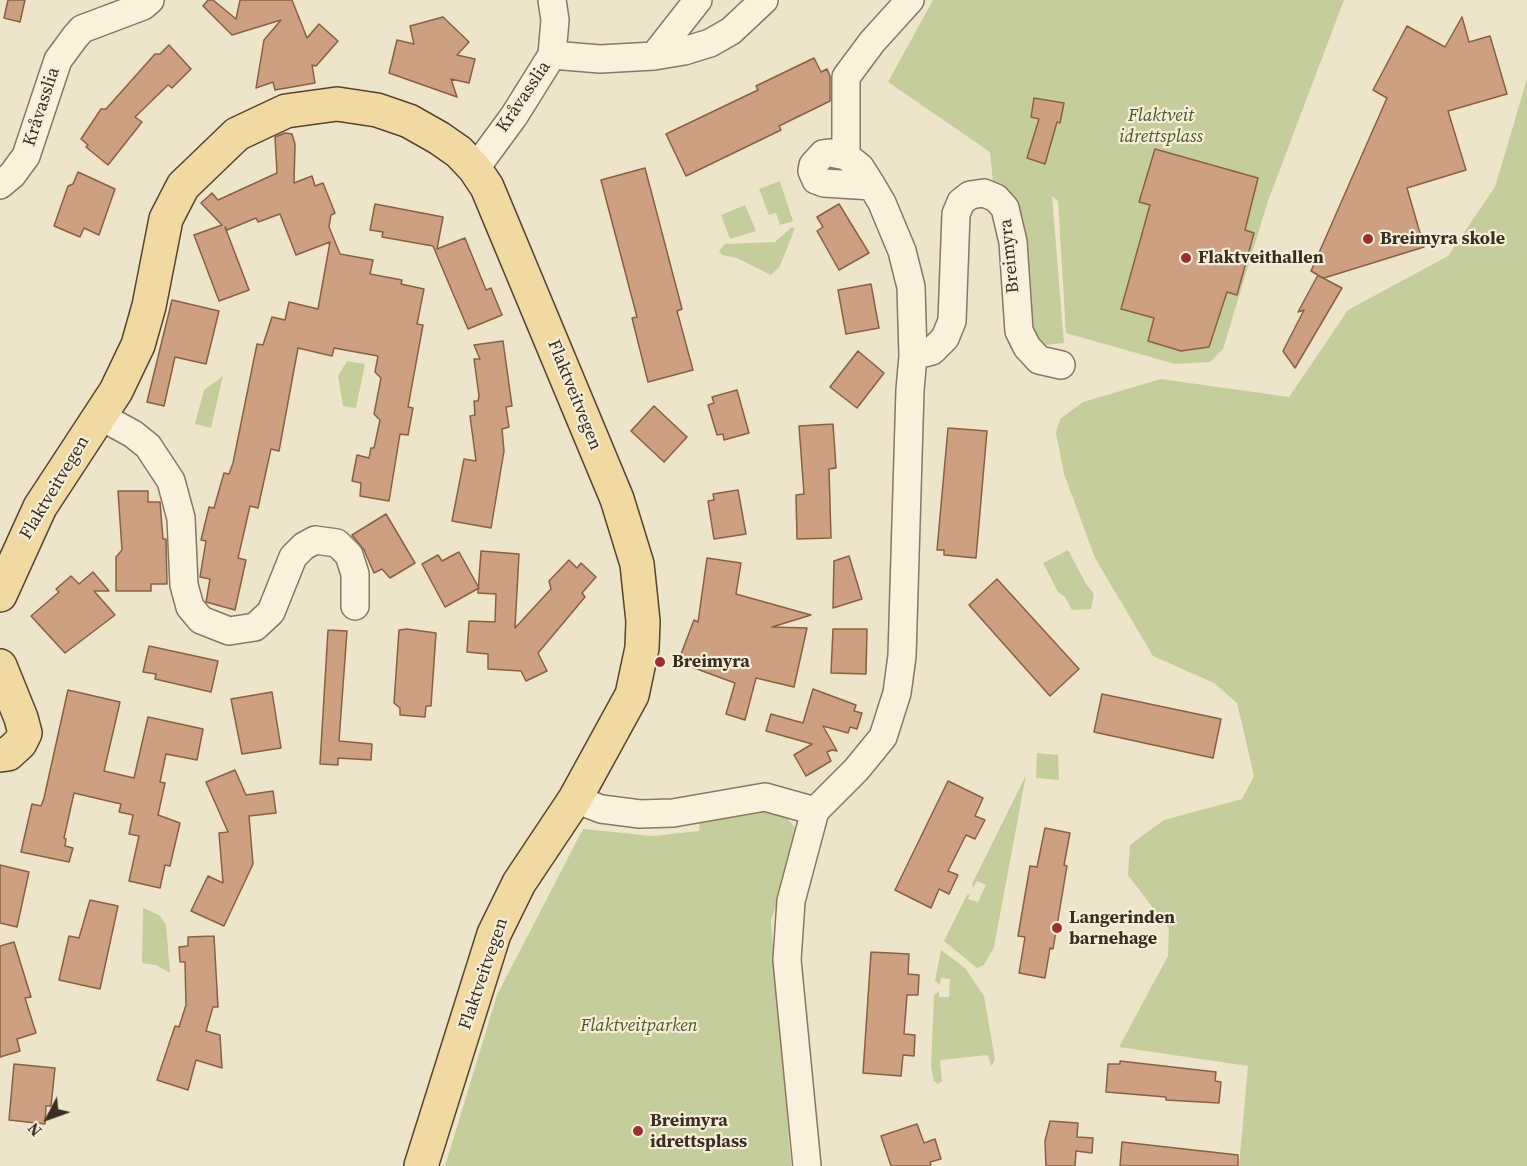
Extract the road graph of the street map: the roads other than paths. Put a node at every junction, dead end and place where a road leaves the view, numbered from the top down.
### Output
1 (150, 0) edge
2 (552, 0) edge
3 (698, 0) edge
4 (764, 0) edge
5 (910, 0) edge
6 (552, 55) junction
7 (654, 56) junction
8 (846, 156) junction
9 (475, 169) junction
10 (0, 185) edge
11 (872, 186) junction
12 (913, 356) junction
13 (1061, 365) dead end
14 (100, 416) junction
15 (0, 595) edge
16 (355, 606) dead end
17 (0, 666) edge
18 (0, 755) edge
19 (575, 799) junction
20 (815, 811) junction
21 (421, 1166) edge
22 (807, 1166) edge

1 - 10 street, Kråvasslia
2 - 6 street, Kråvasslia
3 - 7 street
4 - 7 street, Kråvasslia
5 - 8 street
6 - 7 street, Kråvasslia
6 - 9 street, Kråvasslia
8 - 11 street
8 - 11 street
9 - 14 main road, Flaktveitvegen
9 - 19 main road, Flaktveitvegen
11 - 12 street
12 - 13 street, Breimyra
12 - 20 street
14 - 15 main road, Flaktveitvegen
14 - 16 street, Flaktveitvegen
17 - 18 main road
19 - 20 street
19 - 21 main road, Flaktveitvegen
20 - 22 street

